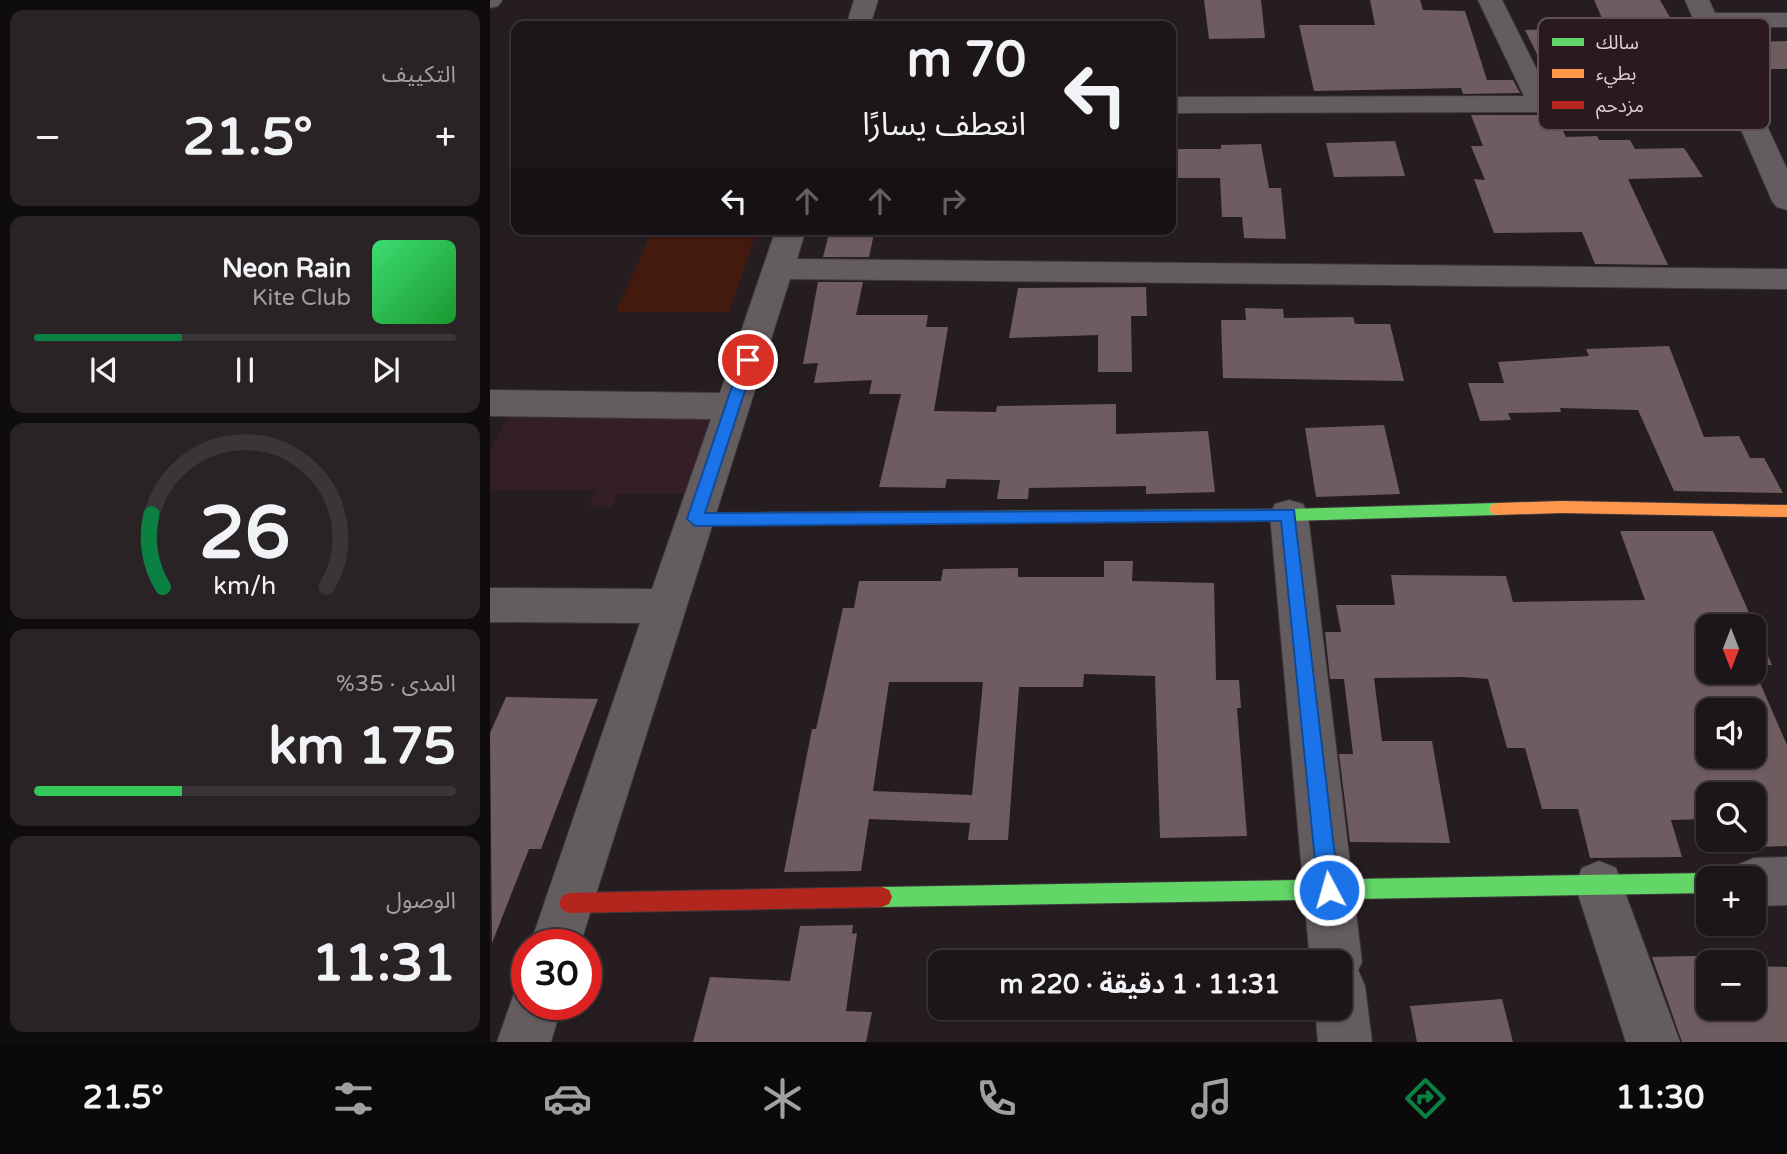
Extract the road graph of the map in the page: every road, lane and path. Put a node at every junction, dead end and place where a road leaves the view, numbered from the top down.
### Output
1 (866, 0) edge
2 (1490, 0) edge
3 (1702, 10) edge
4 (1787, 20) edge
5 (860, 21) edge
6 (1538, 98) edge
7 (1176, 104) edge
8 (1538, 104) edge
9 (1758, 130) edge
10 (1784, 186) edge
11 (789, 235) edge
12 (778, 269) junction
13 (1787, 279) edge
14 (490, 403) edge
15 (733, 406) junction
16 (1787, 511) edge
17 (1289, 515) junction
18 (695, 519) junction
19 (490, 605) edge
20 (667, 606) junction
21 (1787, 881) edge
22 (1766, 882) edge
23 (1696, 883) edge
24 (1599, 885) junction
25 (1329, 890) junction
26 (569, 903) junction
27 (560, 929) edge
28 (1335, 950) edge
29 (531, 1020) edge
30 (1343, 1020) edge
31 (524, 1042) edge
32 (1345, 1042) edge
33 (1653, 1042) edge

1 - 5 street
2 - 6 street
3 - 4 street
7 - 8 street
9 - 10 street
11 - 12 street
12 - 13 street
12 - 15 street
14 - 15 street
15 - 18 street
16 - 17 street
17 - 18 street
17 - 25 street
18 - 20 street
19 - 20 street
20 - 26 street
21 - 22 street
23 - 24 street
24 - 25 street
24 - 33 street
25 - 26 street
25 - 28 street
26 - 27 street
29 - 31 street
30 - 32 street

